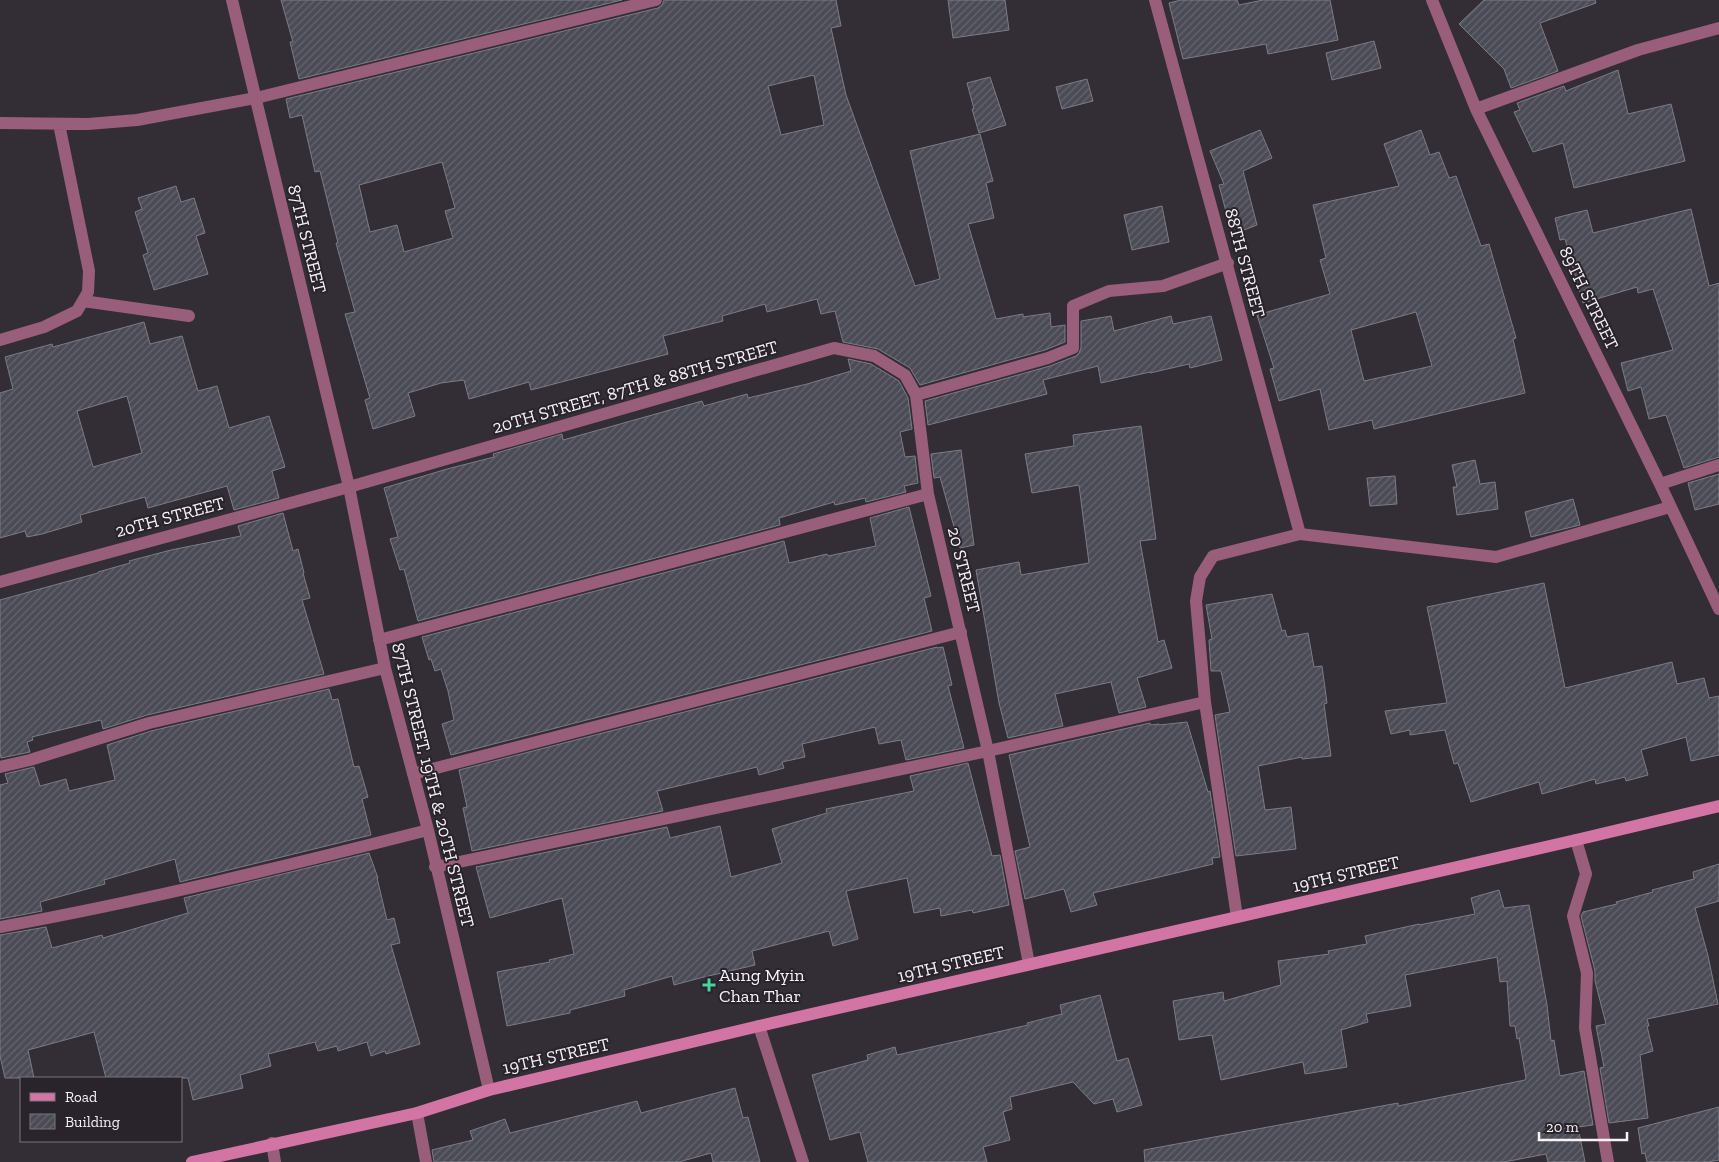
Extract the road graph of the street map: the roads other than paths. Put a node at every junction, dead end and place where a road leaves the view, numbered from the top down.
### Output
1 (232, 0) edge
2 (656, 0) edge
3 (1155, 0) edge
4 (1432, 0) edge
5 (1719, 28) edge
6 (256, 98) junction
7 (1476, 109) junction
8 (0, 123) edge
9 (59, 124) junction
10 (1228, 263) junction
11 (83, 301) junction
12 (189, 316) dead end
13 (0, 340) edge
14 (916, 395) junction
15 (1719, 465) edge
16 (1660, 484) junction
17 (349, 487) junction
18 (928, 494) junction
19 (1670, 506) junction
20 (1300, 534) junction
21 (0, 582) edge
22 (1719, 609) edge
23 (961, 632) junction
24 (379, 640) junction
25 (385, 668) junction
26 (1205, 702) junction
27 (988, 751) junction
28 (0, 767) edge
29 (413, 774) junction
30 (1719, 806) edge
31 (428, 830) junction
32 (1576, 840) junction
33 (435, 867) junction
34 (1237, 917) junction
35 (0, 927) edge
36 (1029, 964) junction
37 (759, 1026) junction
38 (489, 1090) junction
39 (417, 1113) junction
40 (272, 1143) junction
41 (192, 1162) edge
42 (274, 1162) edge
43 (426, 1162) edge
44 (803, 1162) edge
45 (1608, 1162) edge

1 - 6 street, 87TH STREET
2 - 6 street
3 - 10 street, 88TH STREET
4 - 7 street, 89TH STREET
5 - 7 street
6 - 9 street
6 - 17 street, 87TH STREET
7 - 16 street, 89TH STREET
8 - 9 street
9 - 11 street
10 - 14 street
10 - 20 street, 88TH STREET
11 - 12 street
11 - 13 street
14 - 17 street, 20TH STREET, 87TH & 88TH STREET
14 - 18 street, 20 STREET
15 - 16 street
16 - 19 street, 89TH STREET
17 - 21 street, 20TH STREET
17 - 24 street, 87TH STREET, 19TH & 20TH STREET
18 - 23 street, 20 STREET
18 - 24 street
19 - 20 street
19 - 22 street, 89TH STREET
20 - 26 street
23 - 27 street, 20 STREET
23 - 29 street
24 - 25 street, 87TH STREET, 19TH & 20TH STREET
25 - 28 street
25 - 29 street, 87TH STREET, 19TH & 20TH STREET
26 - 27 street
26 - 34 street
27 - 33 street
27 - 36 street, 20 STREET
29 - 31 street, 87TH STREET, 19TH & 20TH STREET
30 - 32 street, 19TH STREET
31 - 33 street, 87TH STREET, 19TH & 20TH STREET
31 - 35 street
32 - 34 street, 19TH STREET
32 - 45 street
33 - 38 street, 87TH STREET, 19TH & 20TH STREET
34 - 36 street, 19TH STREET
36 - 37 street, 19TH STREET
37 - 38 street, 19TH STREET
37 - 44 street
38 - 39 street, 19TH STREET
39 - 40 street, 19TH STREET
39 - 43 street
40 - 41 street, 19TH STREET
40 - 42 street

